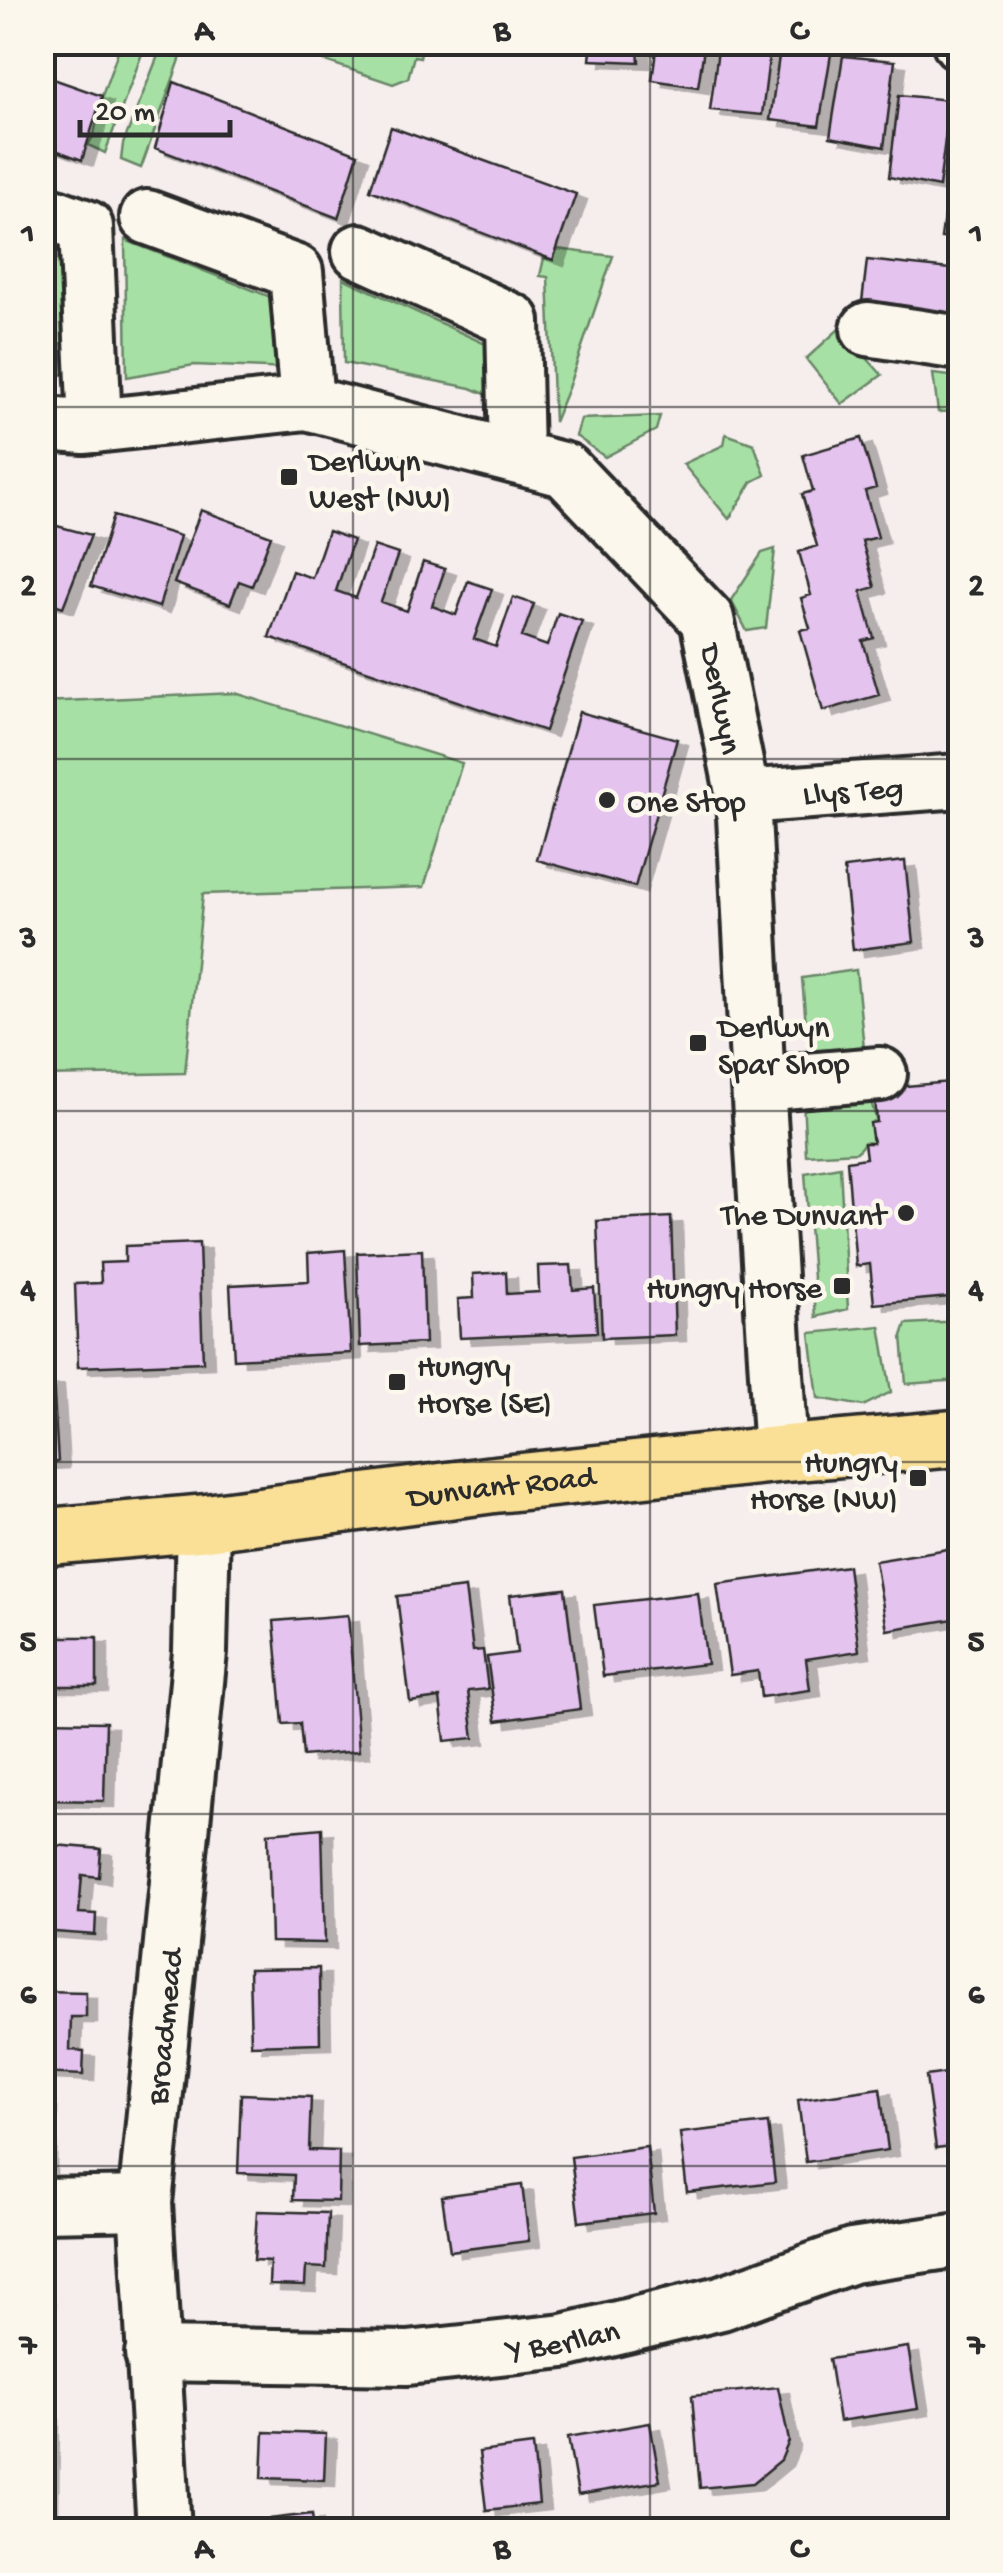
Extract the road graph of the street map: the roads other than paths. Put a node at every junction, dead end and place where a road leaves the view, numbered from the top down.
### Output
1 (42, 211) edge
2 (147, 217) dead end
3 (358, 251) dead end
4 (868, 330) dead end
5 (960, 343) edge
6 (307, 403) junction
7 (42, 424) edge
8 (95, 426) junction
9 (516, 458) junction
10 (960, 781) edge
11 (743, 797) junction
12 (880, 1074) dead end
13 (758, 1084) junction
14 (960, 1438) edge
15 (782, 1454) junction
16 (203, 1523) junction
17 (42, 1537) edge
18 (144, 2203) junction
19 (42, 2205) edge
20 (960, 2240) edge
21 (152, 2354) junction
22 (164, 2530) edge

1 - 8 street
2 - 6 street
3 - 9 street
4 - 5 street
6 - 8 street, Derlwyn
6 - 9 street, Derlwyn
7 - 8 street, Derlwyn
9 - 11 street, Derlwyn
10 - 11 street, Llys Teg
11 - 13 street, Derlwyn
12 - 13 street
13 - 15 street, Derlwyn
14 - 15 main road, Dunvant Road
15 - 16 main road, Dunvant Road
16 - 17 main road, Dunvant Road
16 - 18 street, Broadmead
18 - 19 street
18 - 21 street, Broadmead
20 - 21 street, Y Berllan
21 - 22 street, Broadmead

